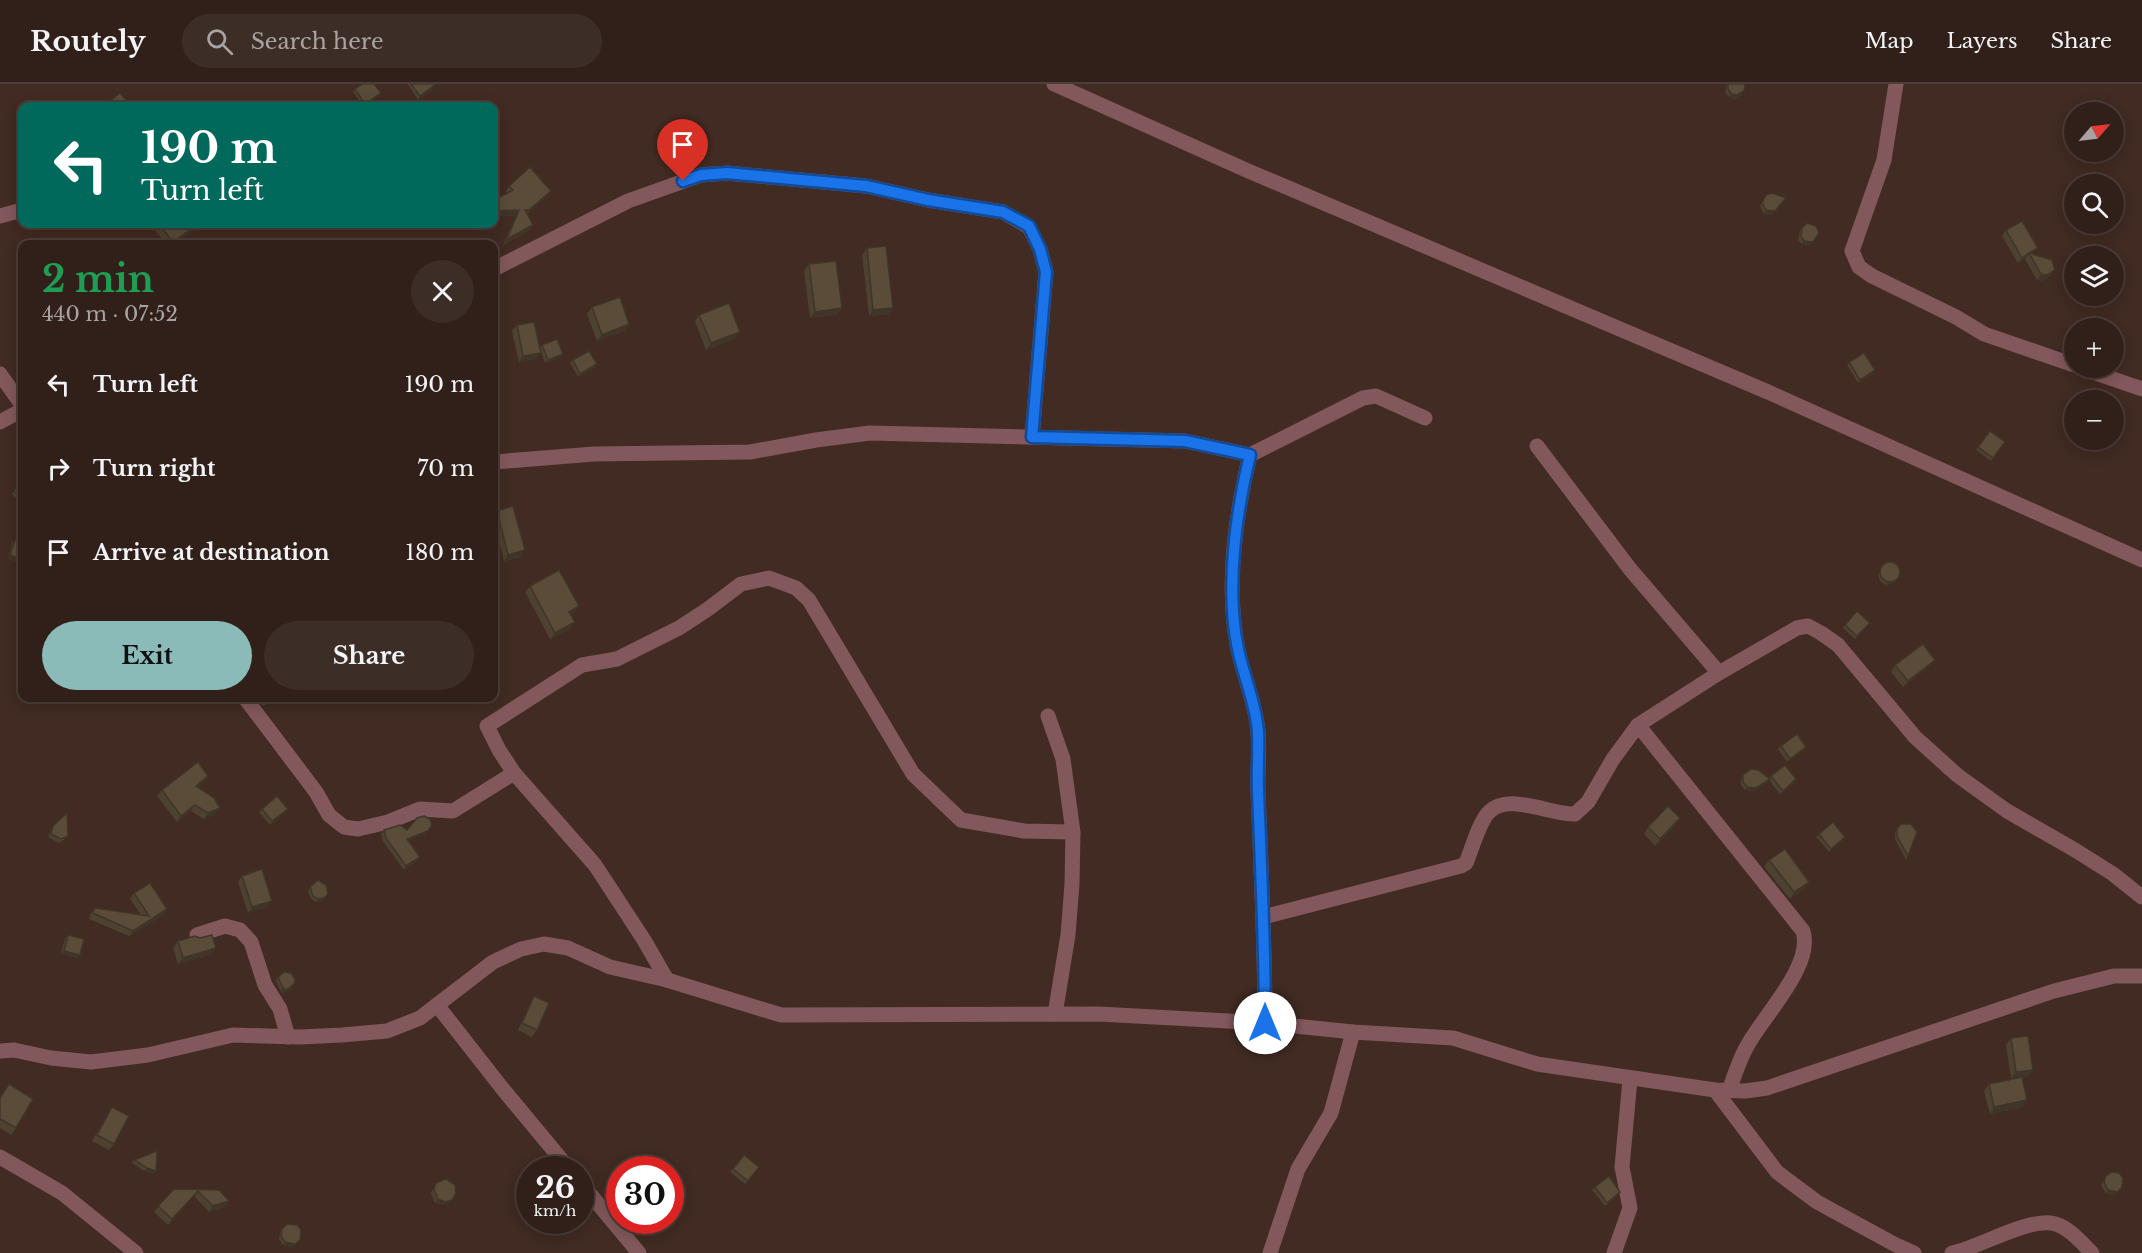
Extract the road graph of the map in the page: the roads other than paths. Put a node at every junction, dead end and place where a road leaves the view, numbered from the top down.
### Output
1 (1054, 84) edge
2 (1896, 84) edge
3 (18, 211) edge
4 (0, 216) edge
5 (498, 267) edge
6 (2064, 362) edge
7 (0, 374) edge
8 (2110, 378) edge
9 (2142, 389) edge
10 (18, 399) edge
11 (18, 412) edge
12 (1425, 418) dead end
13 (0, 422) edge
14 (1032, 437) junction
15 (1538, 446) dead end
16 (1250, 455) junction
17 (498, 462) edge
18 (2142, 560) edge
19 (1719, 673) junction
20 (248, 702) edge
21 (1048, 716) dead end
22 (1638, 725) junction
23 (514, 773) junction
24 (1073, 832) junction
25 (2142, 897) edge
26 (1263, 917) junction
27 (197, 935) edge
28 (2142, 976) edge
29 (667, 980) junction
30 (437, 1005) junction
31 (1055, 1014) junction
32 (1265, 1023) junction
33 (1353, 1032) junction
34 (288, 1037) junction
35 (0, 1051) edge
36 (1630, 1079) junction
37 (1722, 1090) junction
38 (558, 1156) edge
39 (0, 1157) edge
40 (594, 1199) edge
41 (136, 1253) edge
42 (639, 1253) edge
43 (1270, 1253) edge
44 (1614, 1253) edge
45 (1914, 1253) edge
46 (1952, 1253) edge
47 (2092, 1253) edge

1 - 18 street
2 - 6 street
3 - 4 street
5 - 14 street
7 - 10 street
8 - 9 street
11 - 13 street
12 - 16 street
14 - 16 street
14 - 17 street
15 - 19 street
16 - 26 street
19 - 22 street
19 - 25 street
20 - 23 street
21 - 24 street
22 - 26 street
22 - 37 street
23 - 24 street
23 - 29 street
24 - 31 street
26 - 32 street
27 - 34 street
28 - 37 street
29 - 30 street
29 - 31 street
30 - 34 street
30 - 38 street
31 - 32 street
32 - 33 street
33 - 36 street
33 - 43 street
34 - 35 street
36 - 37 street
36 - 44 street
37 - 45 street
39 - 41 street
40 - 42 street
46 - 47 street

